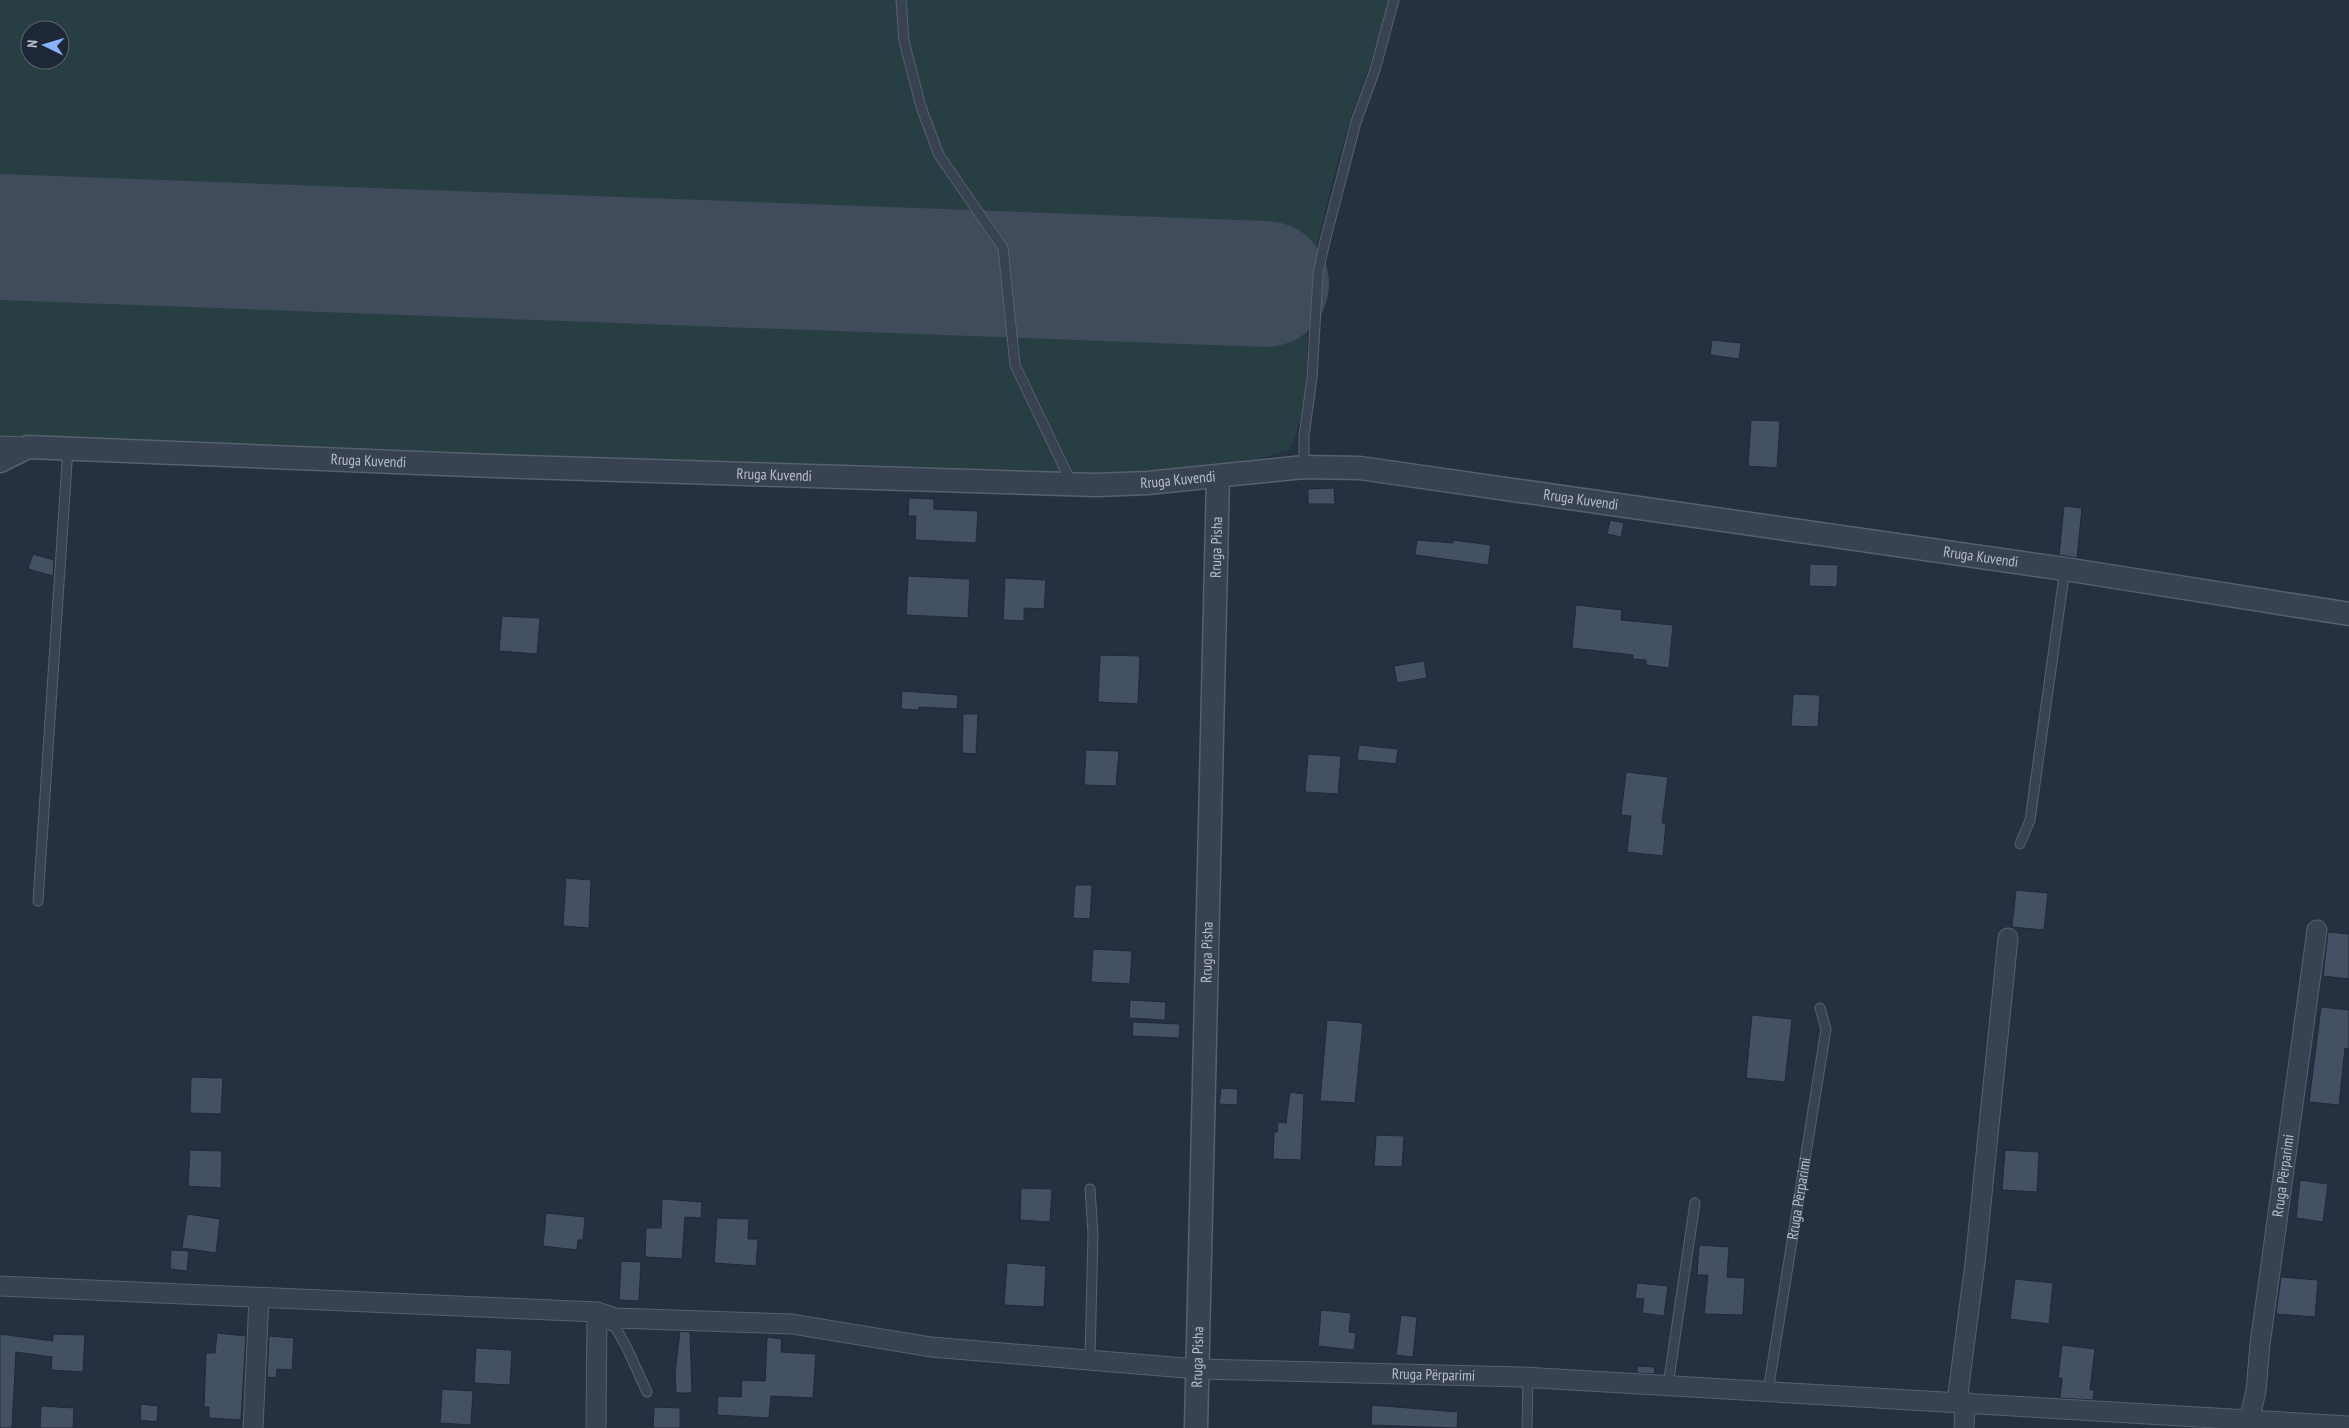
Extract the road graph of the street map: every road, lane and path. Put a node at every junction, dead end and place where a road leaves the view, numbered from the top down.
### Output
1 (901, 0) edge
2 (1394, 0) edge
3 (0, 446) edge
4 (28, 447) junction
5 (68, 448) junction
6 (0, 460) edge
7 (1304, 468) junction
8 (1218, 477) junction
9 (1073, 485) junction
10 (2066, 570) junction
11 (2349, 614) edge
12 (2020, 844) dead end
13 (38, 901) dead end
14 (2317, 930) dead end
15 (2008, 938) dead end
16 (1820, 1008) dead end
17 (1090, 1189) dead end
18 (1696, 1203) dead end
19 (0, 1286) edge
20 (259, 1298) junction
21 (597, 1317) junction
22 (1090, 1358) junction
23 (1197, 1368) junction
24 (1528, 1377) junction
25 (1668, 1385) junction
26 (1768, 1391) junction
27 (647, 1392) dead end
28 (1961, 1402) junction
29 (2249, 1424) edge
30 (2349, 1426) edge
31 (253, 1428) edge
32 (596, 1428) edge
33 (1196, 1428) edge
34 (1527, 1428) edge
35 (1964, 1428) edge

1 - 9 lane
2 - 7 lane
3 - 4 street
4 - 5 street, Rruga Kuvendi
4 - 6 street, Rruga Kuvendi
5 - 9 street, Rruga Kuvendi
5 - 13 lane
7 - 8 street, Rruga Kuvendi
7 - 10 street, Rruga Kuvendi
8 - 9 street, Rruga Kuvendi
8 - 23 street, Rruga Pisha
10 - 11 street, Rruga Kuvendi
10 - 12 lane
14 - 29 street, Rruga Përparimi
15 - 28 street
16 - 26 lane, Rruga Përparimi
17 - 22 lane
18 - 25 lane
19 - 20 street, Rruga Përparimi
20 - 21 street, Rruga Përparimi
20 - 31 street
21 - 22 street, Rruga Përparimi
21 - 27 lane
21 - 32 street
22 - 23 street, Rruga Përparimi
23 - 24 street, Rruga Përparimi
23 - 33 street, Rruga Pisha
24 - 25 street, Rruga Përparimi
24 - 34 lane
25 - 26 street, Rruga Përparimi
26 - 28 street, Rruga Përparimi
28 - 29 street, Rruga Përparimi
28 - 35 street
29 - 30 street, Rruga Përparimi

